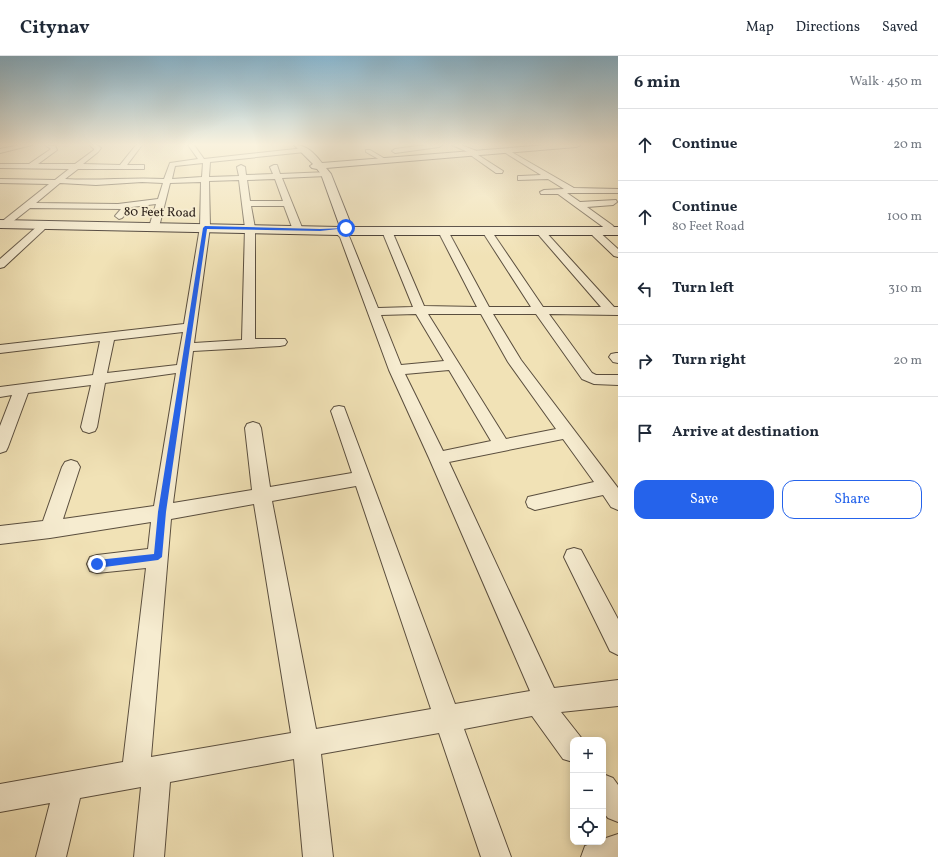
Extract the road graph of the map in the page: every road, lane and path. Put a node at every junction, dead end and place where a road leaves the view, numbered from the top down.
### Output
1 (57, 182) edge
2 (58, 182) edge
3 (135, 182) edge
4 (167, 182) edge
5 (205, 182) edge
6 (243, 182) edge
7 (279, 182) edge
8 (324, 182) edge
9 (559, 182) edge
10 (572, 190) junction
11 (559, 191) junction
12 (618, 191) edge
13 (544, 192) dead end
14 (101, 194) junction
15 (161, 201) junction
16 (613, 202) dead end
17 (287, 203) junction
18 (246, 204) junction
19 (28, 205) junction
20 (579, 205) junction
21 (121, 206) junction
22 (119, 216) dead end
23 (1, 224) edge
24 (44, 225) junction
25 (154, 227) junction
26 (205, 228) junction
27 (250, 228) junction
28 (615, 228) edge
29 (298, 230) junction
30 (342, 231) junction
31 (387, 231) junction
32 (443, 231) junction
33 (487, 231) junction
34 (540, 231) junction
35 (593, 231) junction
36 (618, 254) edge
37 (0, 265) edge
38 (420, 310) junction
39 (485, 311) junction
40 (540, 311) junction
41 (615, 311) edge
42 (374, 312) junction
43 (190, 327) junction
44 (108, 336) junction
45 (280, 342) dead end
46 (248, 344) junction
47 (187, 347) junction
48 (0, 348) edge
49 (452, 365) junction
50 (184, 368) junction
51 (396, 370) junction
52 (99, 379) junction
53 (618, 380) edge
54 (22, 389) junction
55 (0, 392) edge
56 (339, 411) dead end
57 (89, 427) dead end
58 (253, 428) dead end
59 (566, 433) junction
60 (502, 446) junction
61 (0, 447) edge
62 (438, 458) junction
63 (71, 467) dead end
64 (363, 478) junction
65 (607, 487) junction
66 (262, 494) junction
67 (535, 502) dead end
68 (618, 502) edge
69 (162, 512) junction
70 (50, 530) junction
71 (0, 535) edge
72 (158, 557) junction
73 (574, 557) dead end
74 (97, 564) dead end
75 (618, 643) edge
76 (618, 693) edge
77 (543, 702) junction
78 (447, 720) junction
79 (306, 744) junction
80 (570, 744) edge
81 (147, 772) junction
82 (68, 786) junction
83 (606, 792) edge
84 (0, 798) edge
85 (618, 808) edge
86 (618, 849) edge
87 (51, 857) edge
88 (149, 857) edge
89 (318, 857) edge
90 (496, 857) edge
91 (596, 857) edge

1 - 19 street
2 - 14 street
3 - 14 street
4 - 15 street
5 - 26 street
6 - 18 street
7 - 17 street
8 - 30 main road
9 - 10 street
10 - 11 street
10 - 12 street
11 - 13 street
11 - 20 street
14 - 19 street
14 - 21 street
15 - 21 street
15 - 25 street
16 - 20 street
17 - 18 street
17 - 29 street
18 - 27 street
19 - 23 street
20 - 28 street
21 - 22 street
23 - 24 main road, 80 Feet Road
24 - 25 main road, 80 Feet Road
24 - 37 street
25 - 26 main road, 80 Feet Road
26 - 27 main road, 80 Feet Road
26 - 43 street
27 - 29 main road, 80 Feet Road
27 - 46 street
28 - 30 main road
28 - 35 main road
29 - 30 main road, 80 Feet Road
30 - 31 main road
30 - 42 street
31 - 32 main road
31 - 38 street
32 - 33 main road
32 - 39 street
33 - 34 main road
33 - 40 street
34 - 35 main road
34 - 41 street
35 - 36 street
38 - 39 street
38 - 42 street
38 - 49 street
39 - 40 street
39 - 59 street
40 - 41 street
40 - 53 street
42 - 51 street
43 - 44 street
43 - 47 street
44 - 48 street
44 - 52 street
45 - 46 street
46 - 47 street
47 - 50 street
49 - 51 street
49 - 60 street
50 - 52 street
50 - 69 street
51 - 62 street
52 - 54 street
52 - 57 street
54 - 55 street
54 - 61 street
56 - 64 street
58 - 66 street
59 - 60 street
59 - 65 street
60 - 62 street
62 - 77 street
63 - 70 street
64 - 66 street
64 - 78 street
65 - 67 street
65 - 68 street
66 - 69 street
66 - 79 street
69 - 70 street
69 - 72 street
70 - 71 street
72 - 74 street
72 - 81 street
73 - 75 street
76 - 77 street
77 - 78 street
77 - 80 street
78 - 79 street
78 - 90 street
79 - 81 street
79 - 89 street
81 - 82 street
81 - 88 street
82 - 84 street
82 - 87 street
83 - 85 street
86 - 91 street

